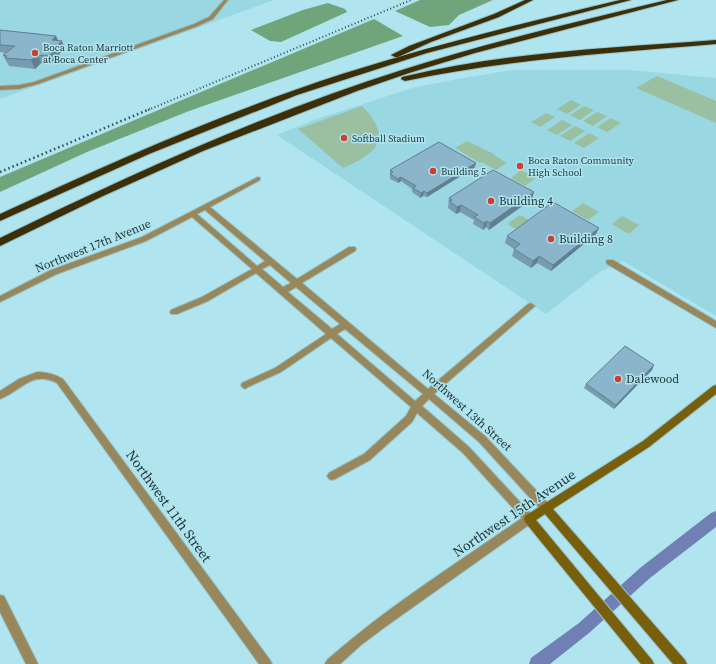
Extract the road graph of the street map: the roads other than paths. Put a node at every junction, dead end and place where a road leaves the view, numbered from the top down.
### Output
1 (226, 0) edge
2 (530, 0) edge
3 (609, 0) edge
4 (628, 0) edge
5 (656, 0) edge
6 (675, 0) edge
7 (716, 42) edge
8 (387, 59) junction
9 (0, 88) edge
10 (325, 100) junction
11 (258, 179) dead end
12 (206, 207) junction
13 (0, 211) edge
14 (193, 214) junction
15 (0, 218) edge
16 (0, 233) edge
17 (0, 242) edge
18 (352, 249) dead end
19 (271, 261) junction
20 (610, 262) dead end
21 (257, 269) junction
22 (297, 283) junction
23 (283, 291) junction
24 (0, 300) edge
25 (531, 306) dead end
26 (174, 312) dead end
27 (346, 324) junction
28 (716, 325) edge
29 (331, 333) junction
30 (245, 385) dead end
31 (716, 389) edge
32 (429, 394) junction
33 (0, 395) edge
34 (416, 406) junction
35 (332, 476) dead end
36 (546, 508) junction
37 (529, 519) junction
38 (0, 600) edge
39 (32, 664) edge
40 (266, 664) edge
41 (331, 664) edge
42 (648, 664) edge
43 (681, 664) edge

1 - 9 street
2 - 8 highway
3 - 8 highway
4 - 15 highway
5 - 16 highway
6 - 10 highway
7 - 10 highway
8 - 13 highway
10 - 17 highway
11 - 12 street, Northwest 17th Avenue
12 - 14 street, Northwest 17th Avenue
12 - 19 street, Northwest 13th Street
14 - 21 street
14 - 24 street, Northwest 17th Avenue
18 - 22 street
19 - 21 street
19 - 22 street, Northwest 13th Street
20 - 28 street
21 - 23 street
21 - 26 street
22 - 23 street
22 - 27 street, Northwest 13th Street
23 - 29 street
25 - 32 street
27 - 29 street
27 - 32 street, Northwest 13th Street
29 - 30 street
29 - 34 street
31 - 36 street, Northwest 15th Avenue
32 - 34 street
32 - 36 street, Northwest 13th Street
33 - 40 street, Northwest 11th Street
34 - 35 street
34 - 37 street
36 - 37 street, Northwest 15th Avenue
36 - 43 street, Northwest 13th Street
37 - 41 street, Northwest 15th Avenue
37 - 42 street
38 - 39 street

